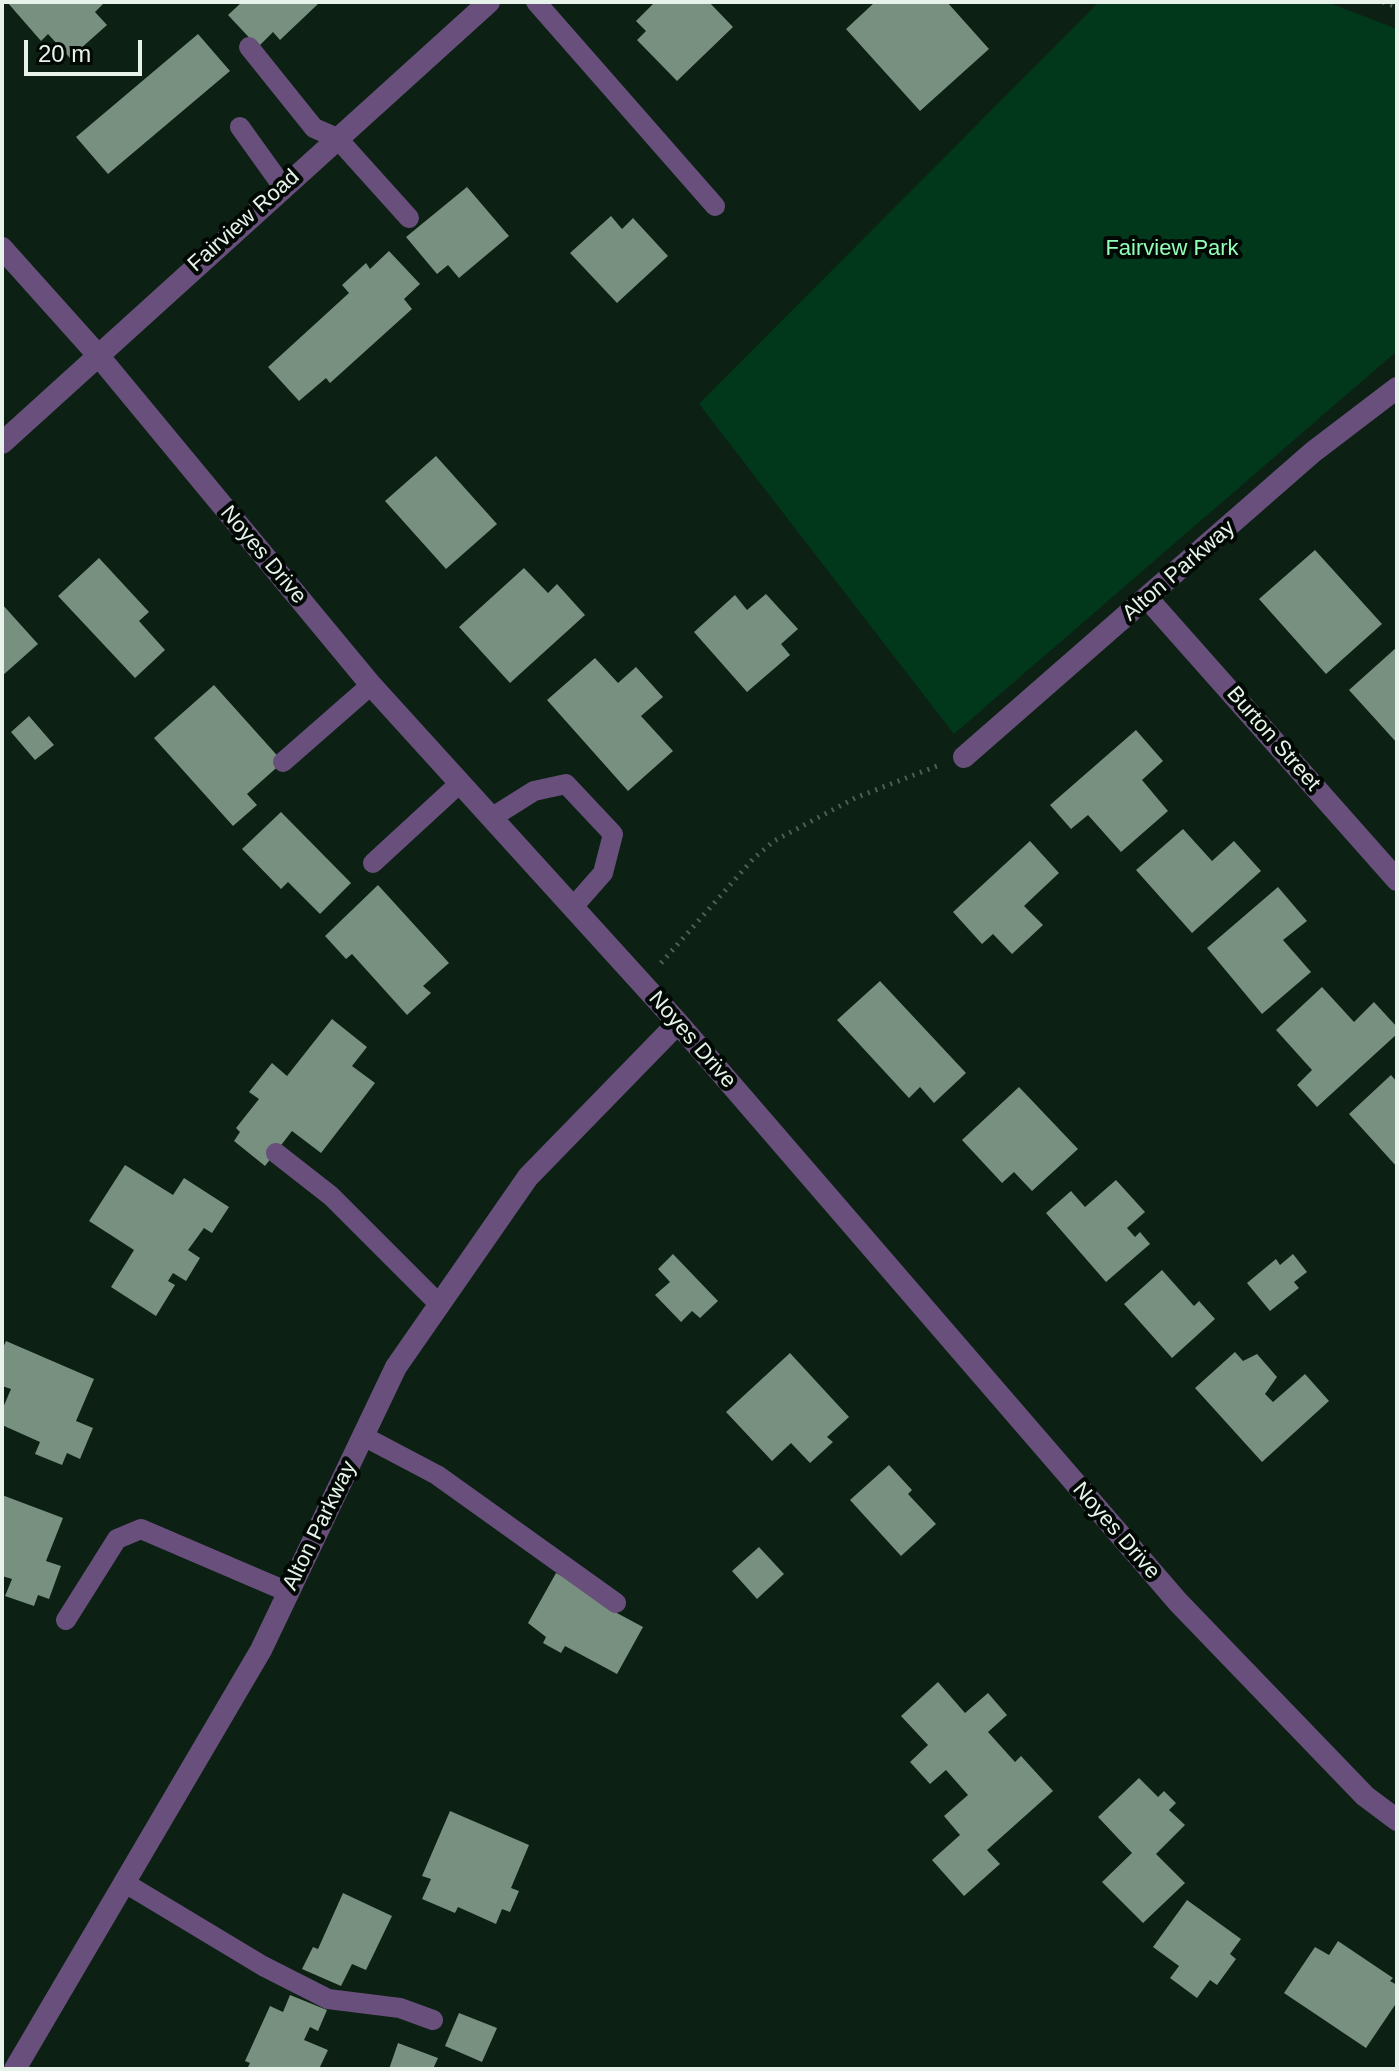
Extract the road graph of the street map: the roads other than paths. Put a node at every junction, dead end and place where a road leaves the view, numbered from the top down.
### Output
1 (489, 2) edge
2 (536, 2) edge
3 (249, 47) dead end
4 (240, 127) dead end
5 (337, 138) junction
6 (283, 187) junction
7 (715, 206) dead end
8 (409, 218) dead end
9 (2, 248) edge
10 (97, 354) junction
11 (1397, 388) edge
12 (2, 443) edge
13 (1148, 599) junction
14 (371, 685) junction
15 (964, 757) road end
16 (283, 762) dead end
17 (460, 783) junction
18 (491, 818) junction
19 (373, 863) dead end
20 (1397, 880) edge
21 (573, 907) junction
22 (678, 1023) junction
23 (276, 1153) dead end
24 (440, 1305) junction
25 (363, 1436) junction
26 (288, 1592) junction
27 (616, 1603) dead end
28 (66, 1620) dead end
29 (1397, 1820) edge
30 (125, 1883) junction
31 (433, 2020) dead end
32 (15, 2069) edge

1 - 5 street, Fairview Road
2 - 7 lane
3 - 5 lane
4 - 6 lane
5 - 6 street, Fairview Road
5 - 8 lane
6 - 10 street, Fairview Road
9 - 10 street, Noyes Drive
10 - 12 street, Fairview Road
10 - 14 street, Noyes Drive
11 - 13 street, Alton Parkway
13 - 15 street, Alton Parkway
13 - 20 street, Burton Street
14 - 16 lane
14 - 17 street, Noyes Drive
17 - 18 street, Noyes Drive
17 - 19 lane
18 - 21 street, Noyes Drive
18 - 21 lane
21 - 22 street, Noyes Drive
22 - 24 street, Alton Parkway
22 - 29 street, Noyes Drive
23 - 24 lane
24 - 25 street, Alton Parkway
25 - 26 street, Alton Parkway
25 - 27 lane
26 - 28 lane
26 - 30 street, Alton Parkway
30 - 31 lane
30 - 32 street, Alton Parkway

